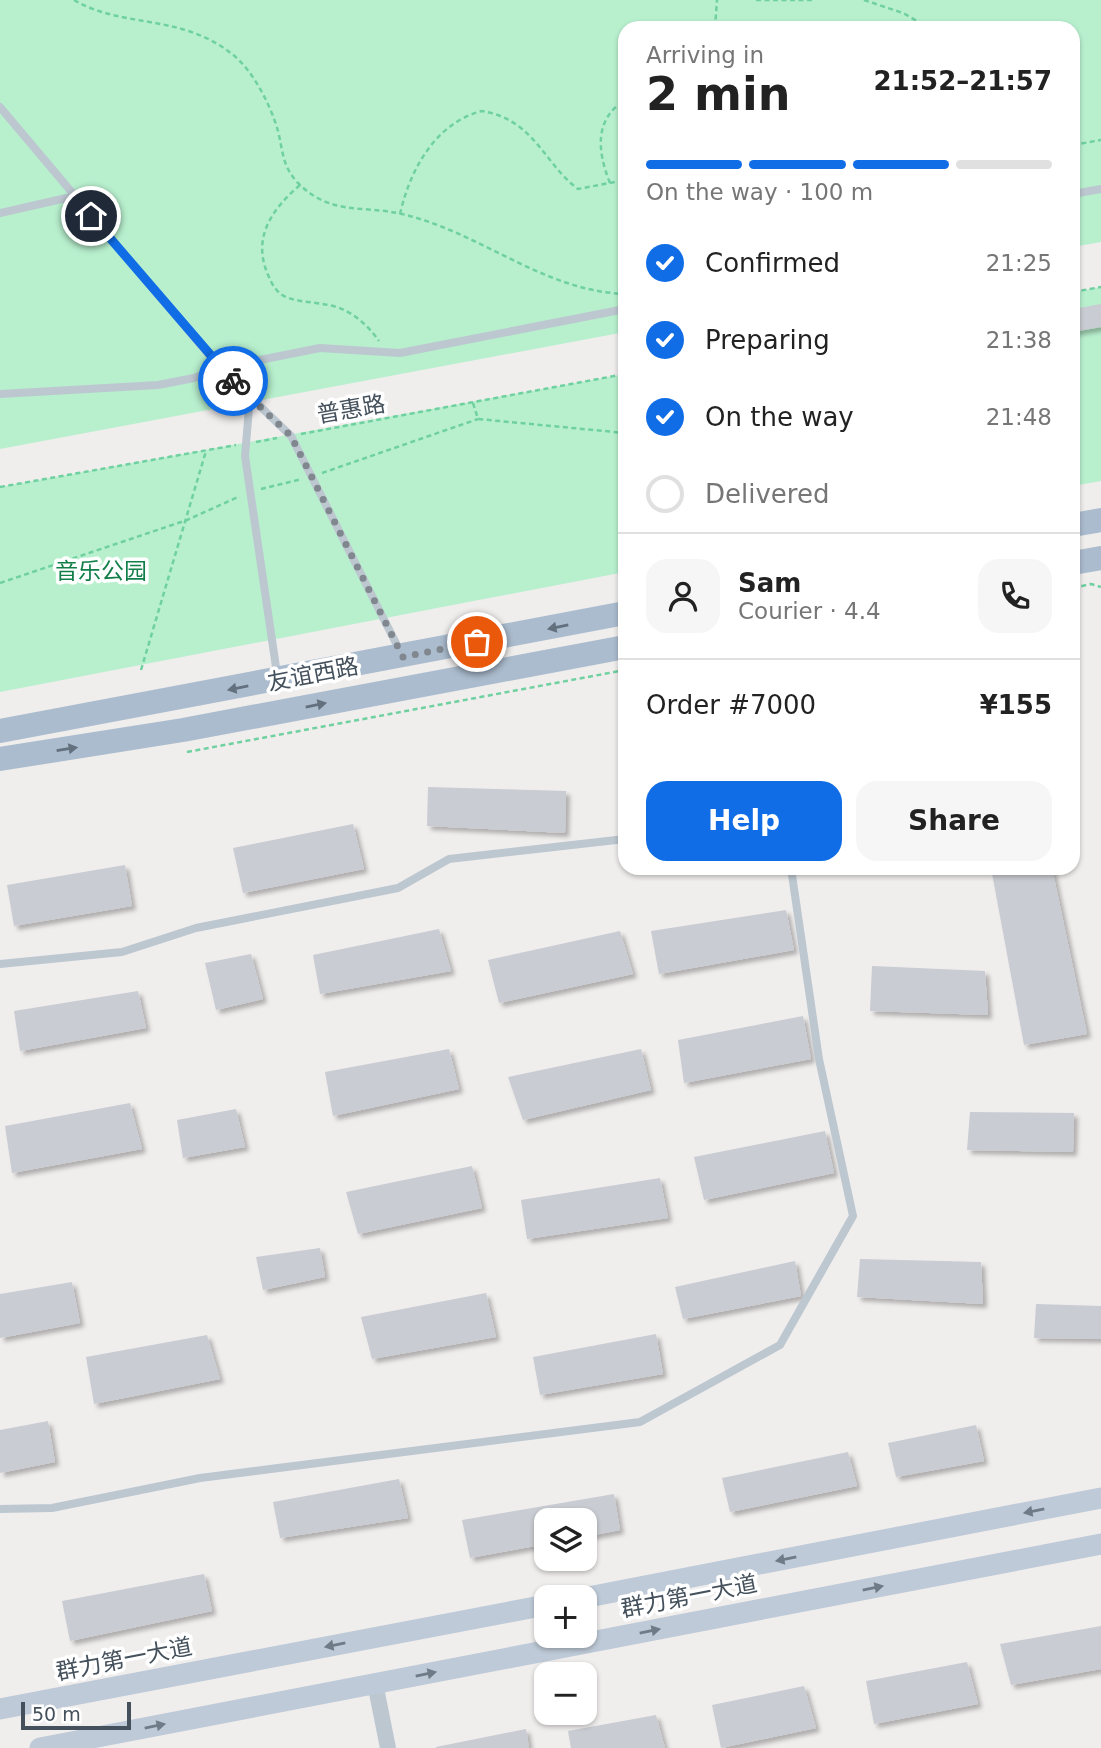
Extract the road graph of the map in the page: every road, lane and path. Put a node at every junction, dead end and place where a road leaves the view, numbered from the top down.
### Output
1 (74, 0) edge
2 (717, 0) edge
3 (756, 0) edge
4 (814, 0) edge
5 (864, 0) edge
6 (716, 21) edge
7 (917, 21) edge
8 (618, 104) edge
9 (0, 107) edge
10 (1101, 140) edge
11 (1080, 144) edge
12 (618, 182) edge
13 (611, 184) junction
14 (300, 185) junction
15 (1101, 189) edge
16 (1080, 193) edge
17 (75, 197) junction
18 (0, 213) edge
19 (400, 214) junction
20 (1101, 287) edge
21 (1080, 291) edge
22 (618, 293) edge
23 (618, 310) edge
24 (388, 352) junction
25 (220, 368) junction
26 (618, 375) edge
27 (0, 394) edge
28 (250, 396) junction
29 (473, 402) junction
30 (478, 419) junction
31 (618, 432) edge
32 (291, 436) junction
33 (246, 443) junction
34 (206, 451) junction
35 (312, 477) junction
36 (0, 487) edge
37 (252, 491) junction
38 (187, 520) junction
39 (1101, 520) edge
40 (1080, 524) edge
41 (1101, 558) edge
42 (1080, 562) edge
43 (0, 583) edge
44 (1080, 586) edge
45 (1101, 587) edge
46 (618, 614) edge
47 (618, 648) edge
48 (403, 657) junction
49 (141, 670) dead end
50 (618, 671) edge
51 (277, 681) junction
52 (0, 731) edge
53 (187, 752) dead end
54 (0, 760) edge
55 (618, 840) edge
56 (792, 875) edge
57 (0, 964) edge
58 (1101, 1499) edge
59 (0, 1509) edge
60 (1101, 1544) edge
61 (597, 1595) edge
62 (534, 1607) edge
63 (375, 1684) junction
64 (0, 1709) edge
65 (40, 1748) edge
66 (388, 1748) edge

1 - 14 path
2 - 6 path
3 - 4 path
5 - 7 path
8 - 13 path
9 - 17 lane
10 - 11 path
12 - 13 path
13 - 19 path
14 - 19 path
14 - 24 path
15 - 16 lane
17 - 18 lane
17 - 25 lane
19 - 22 path
20 - 21 path
23 - 24 lane
24 - 25 lane
25 - 27 lane
25 - 28 lane
26 - 29 path, 普惠路
28 - 32 lane
28 - 33 lane
29 - 30 path
29 - 32 path, 普惠路
30 - 31 path
30 - 35 path
32 - 33 path, 普惠路
32 - 35 lane
33 - 34 path, 普惠路
33 - 37 lane
34 - 36 path, 普惠路
34 - 38 path
35 - 37 path
35 - 48 lane
37 - 38 path
37 - 51 lane
38 - 43 path
38 - 49 path
39 - 40 main road
41 - 42 main road
44 - 45 path
46 -> 48 main road, 友谊西路
54 -> 47 main road, 友谊西路
48 - 51 main road, 友谊西路
50 - 53 path
51 -> 52 main road, 友谊西路
55 - 57 lane
56 - 59 lane
58 -> 61 main road, 群力第一大道
63 -> 60 main road, 群力第一大道
62 -> 64 main road, 群力第一大道
65 -> 63 main road, 群力第一大道
63 - 66 street

